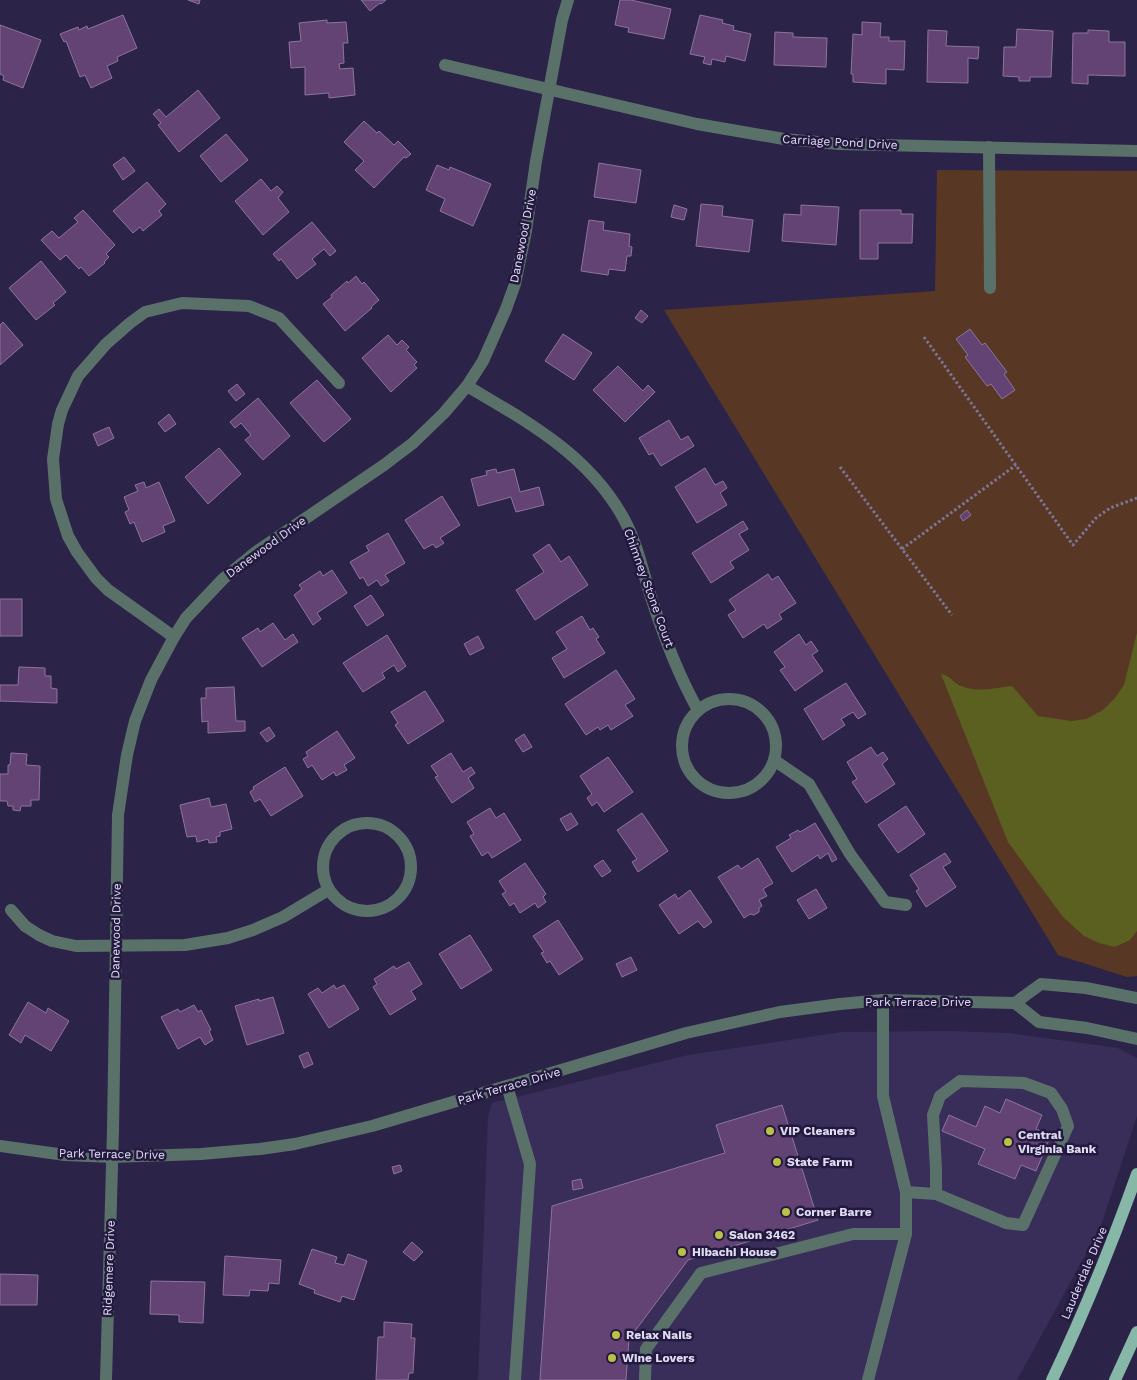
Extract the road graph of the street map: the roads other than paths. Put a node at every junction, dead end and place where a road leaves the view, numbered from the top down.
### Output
1 (568, 0) edge
2 (445, 65) dead end
3 (549, 90) junction
4 (989, 147) junction
5 (1137, 151) edge
6 (990, 288) dead end
7 (339, 383) dead end
8 (467, 386) junction
9 (174, 637) junction
10 (698, 710) junction
11 (774, 760) junction
12 (328, 890) junction
13 (906, 905) dead end
14 (11, 910) dead end
15 (116, 946) junction
16 (1137, 998) edge
17 (883, 1000) junction
18 (1015, 1003) junction
19 (1137, 1039) edge
20 (508, 1086) junction
21 (0, 1146) edge
22 (112, 1157) junction
23 (1137, 1174) edge
24 (906, 1192) junction
25 (936, 1194) junction
26 (906, 1234) junction
27 (1137, 1332) edge
28 (106, 1380) edge
29 (515, 1380) edge
30 (645, 1380) edge
31 (868, 1380) edge
32 (1052, 1380) edge
33 (1115, 1380) edge

1 - 3 street, Danewood Drive
2 - 3 street, Carriage Pond Drive
3 - 4 street, Carriage Pond Drive
3 - 8 street, Danewood Drive
4 - 5 street, Carriage Pond Drive
4 - 6 street
7 - 9 street
8 - 9 street, Danewood Drive
8 - 10 street, Chimney Stone Court
9 - 15 street, Danewood Drive
10 - 11 street
10 - 11 street
11 - 13 street
12 - 12 street
12 - 15 street
14 - 15 street
15 - 22 street, Danewood Drive
16 - 18 street
17 - 18 street, Park Terrace Drive
17 - 20 street, Park Terrace Drive
17 - 24 street
18 - 19 street
20 - 22 street, Park Terrace Drive
20 - 29 street
21 - 22 street, Park Terrace Drive
22 - 28 street, Ridgemere Drive
23 - 32 main road, Lauderdale Drive
24 - 25 street
24 - 26 street
25 - 25 street
26 - 30 street
26 - 31 street
27 - 33 main road

